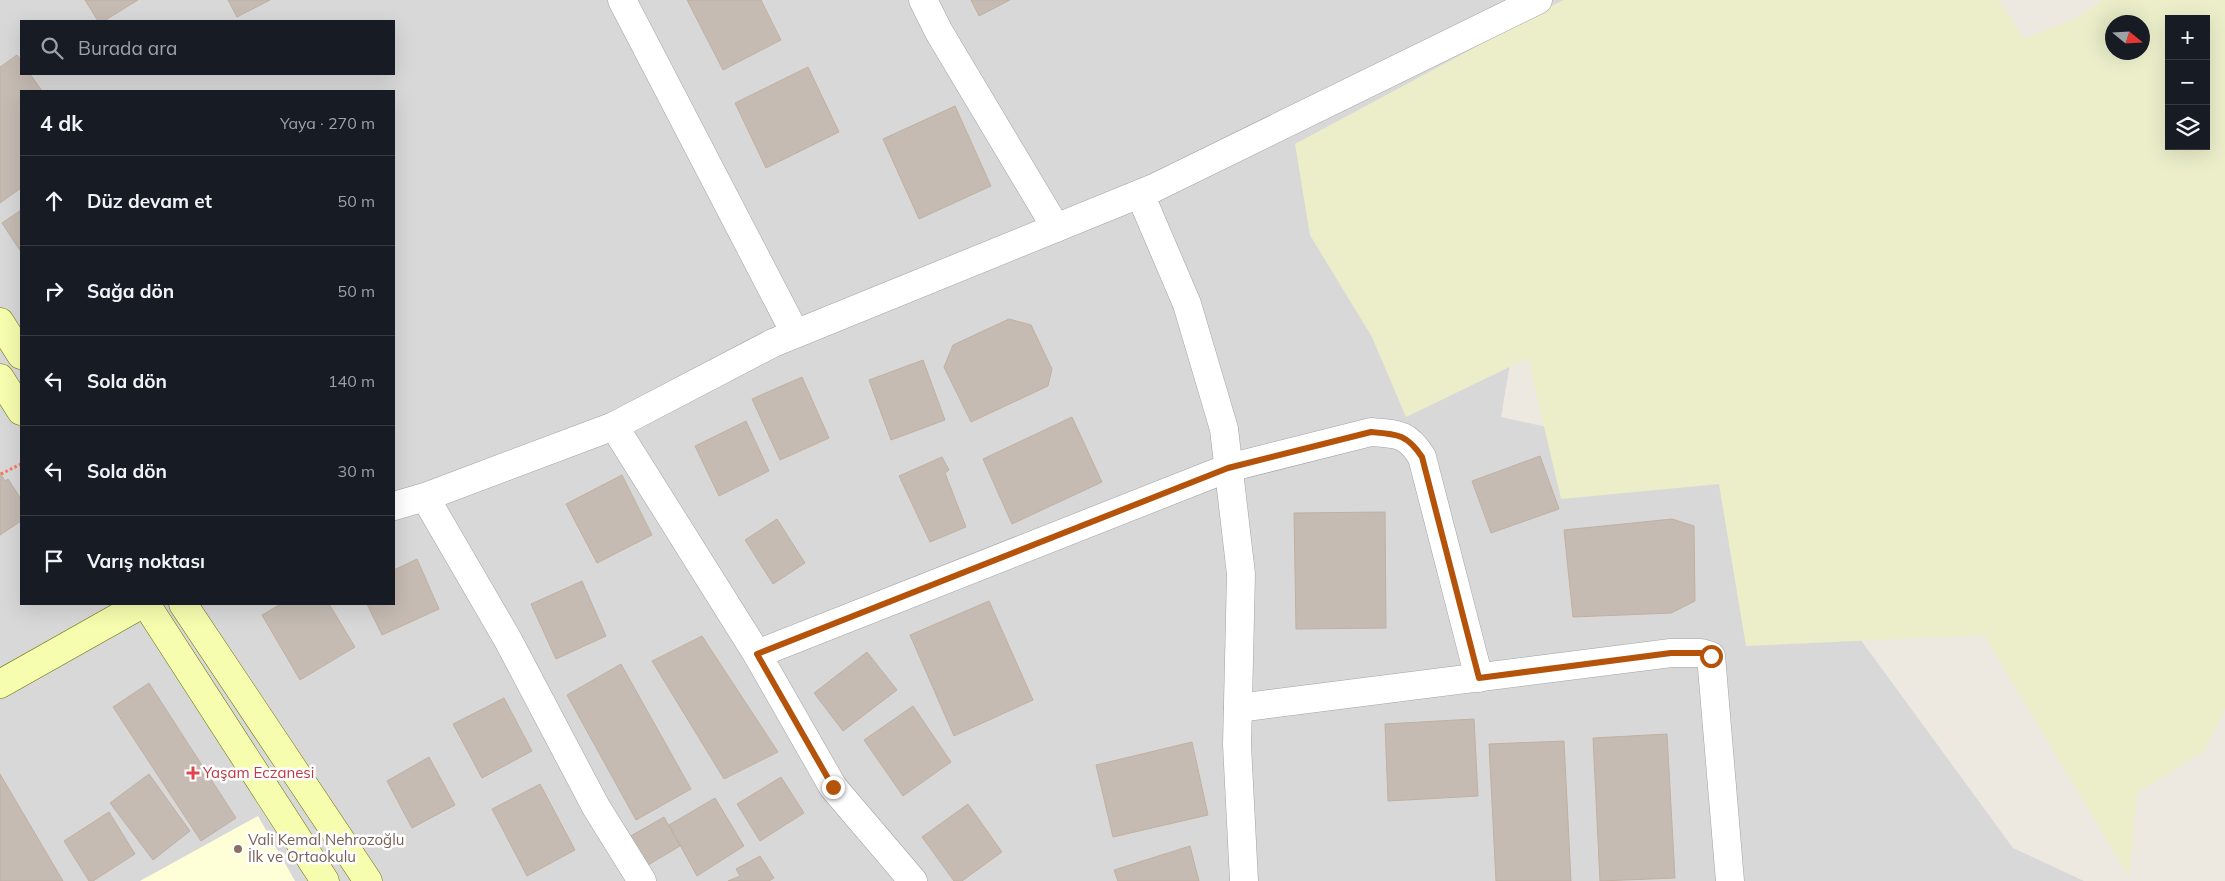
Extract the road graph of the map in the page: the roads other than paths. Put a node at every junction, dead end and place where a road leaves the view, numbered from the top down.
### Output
1 (622, 0) edge
2 (923, 0) edge
3 (1538, 0) edge
4 (1140, 194) junction
5 (1056, 228) junction
6 (0, 322) edge
7 (796, 333) junction
8 (20, 353) edge
9 (0, 378) edge
10 (20, 409) edge
11 (614, 426) junction
12 (1228, 468) junction
13 (425, 498) junction
14 (395, 506) edge
15 (140, 605) edge
16 (147, 605) edge
17 (184, 605) edge
18 (757, 654) junction
19 (1479, 678) junction
20 (0, 684) edge
21 (1238, 708) junction
22 (325, 881) edge
23 (368, 881) edge
24 (642, 881) edge
25 (913, 881) edge
26 (1244, 881) edge
27 (1730, 881) edge

1 - 7 street
2 - 5 street
3 - 4 street
4 - 5 street
4 - 12 street
5 - 7 street
6 - 8 street
7 - 11 street
9 - 10 street
11 - 13 street
11 - 18 street
12 - 18 street
12 - 19 street
12 - 21 street
13 - 14 street
13 - 24 street
15 - 20 street
16 - 22 street
17 - 23 street
18 - 25 street
19 - 21 street
19 - 27 street
21 - 26 street

